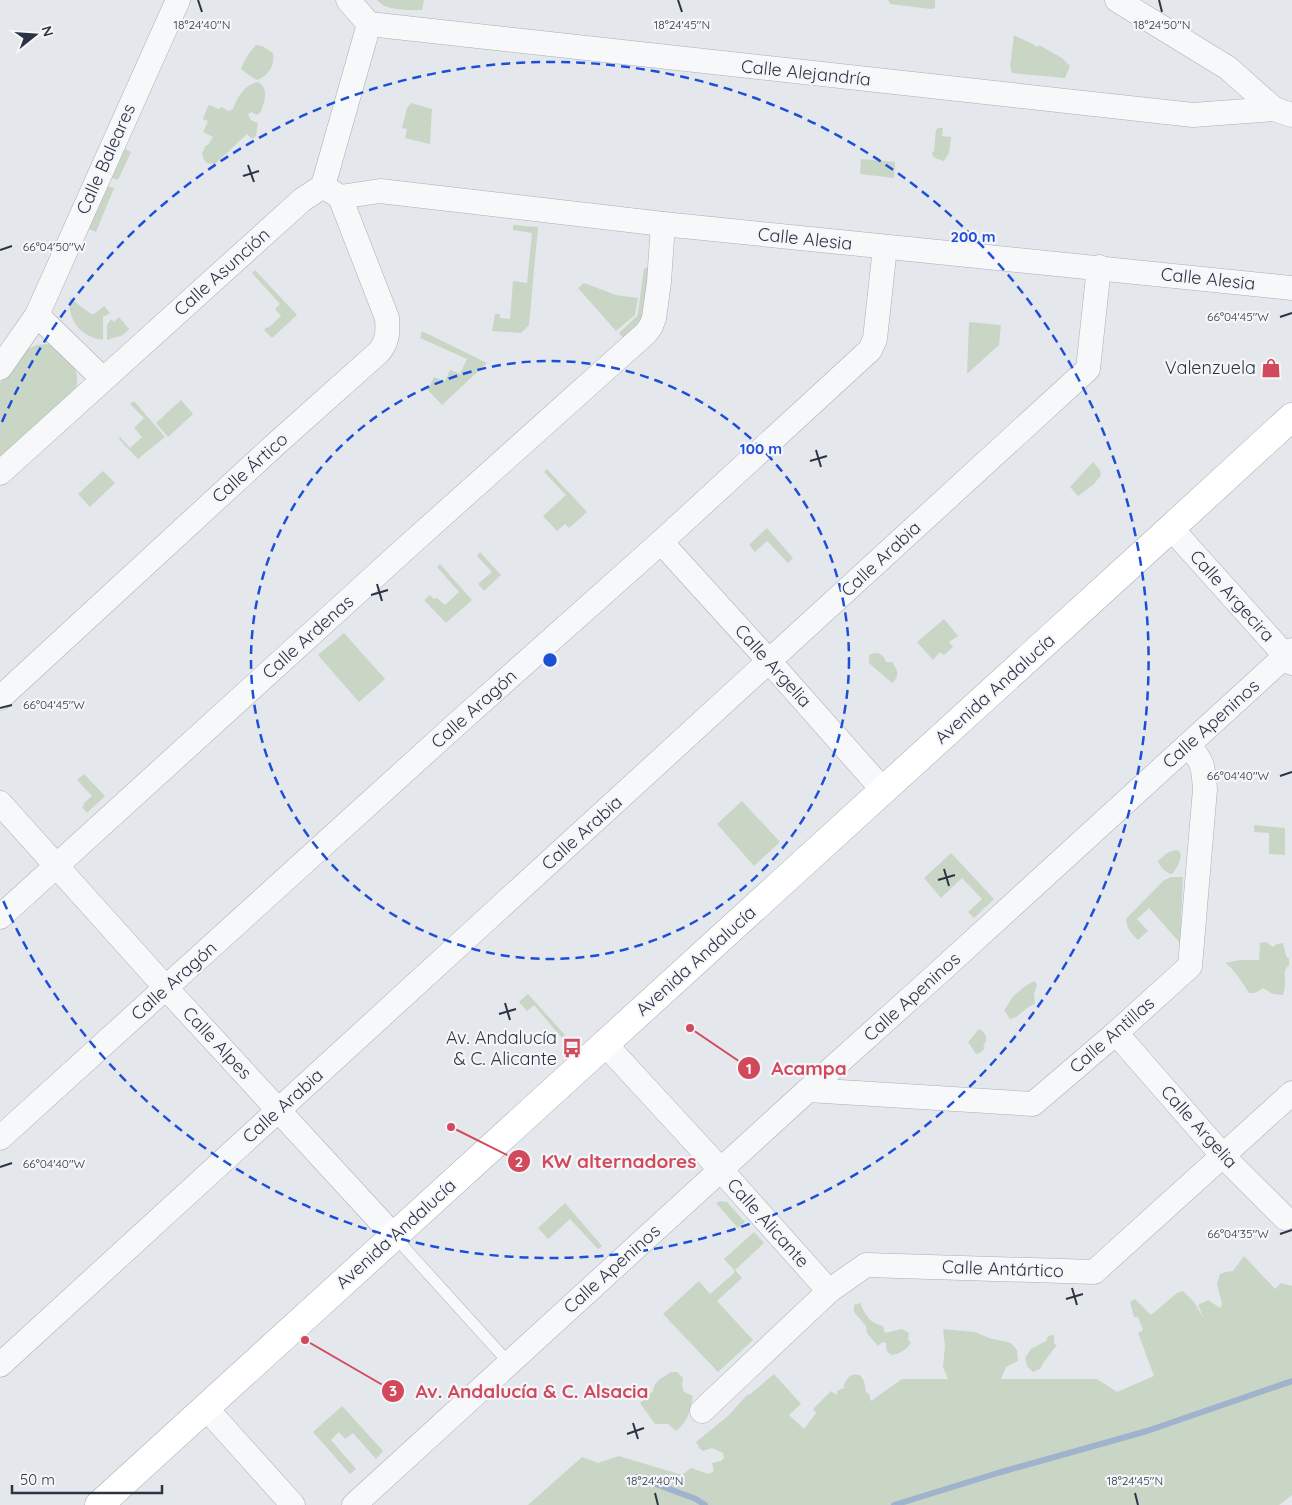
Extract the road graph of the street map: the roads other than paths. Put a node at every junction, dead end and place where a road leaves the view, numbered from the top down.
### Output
1 (178, 0) edge
2 (348, 0) edge
3 (1117, 0) edge
4 (369, 24) junction
5 (1283, 112) edge
6 (331, 192) junction
7 (663, 224) junction
8 (885, 247) junction
9 (1099, 267) junction
10 (1292, 288) edge
11 (37, 315) junction
12 (0, 368) edge
13 (103, 379) junction
14 (1292, 417) edge
15 (0, 473) edge
16 (1172, 528) junction
17 (661, 542) junction
18 (1290, 656) edge
19 (770, 661) junction
20 (0, 698) edge
21 (1188, 745) junction
22 (883, 790) junction
23 (0, 803) edge
24 (56, 866) junction
25 (0, 917) edge
26 (166, 988) junction
27 (1116, 1033) junction
28 (605, 1044) junction
29 (808, 1090) junction
30 (1292, 1093) edge
31 (278, 1110) junction
32 (0, 1138) edge
33 (1223, 1156) junction
34 (721, 1170) junction
35 (1284, 1218) dead end
36 (394, 1236) junction
37 (829, 1291) junction
38 (509, 1363) junction
39 (0, 1365) edge
40 (205, 1407) junction
41 (702, 1411) dead end
42 (99, 1505) edge
43 (293, 1505) edge
44 (354, 1505) edge

1 - 11 street, Calle Baleares
2 - 4 street
3 - 5 street
4 - 5 street, Calle Alejandría
4 - 6 street
6 - 7 street, Calle Alesia
6 - 13 street, Calle Asunción
6 - 20 street, Calle Ártico
7 - 8 street, Calle Alesia
7 - 24 street, Calle Ardenas
8 - 9 street, Calle Alesia
8 - 17 street, Calle Aragón
9 - 10 street, Calle Alesia
9 - 19 street, Calle Arabia
11 - 12 street, Calle Baleares
11 - 13 street
13 - 15 street, Calle Asunción
14 - 16 street, Avenida Andalucía
16 - 18 street, Calle Argecira
16 - 22 street, Avenida Andalucía
17 - 19 street, Calle Argelia
17 - 26 street, Calle Aragón
18 - 21 street, Calle Apeninos
19 - 22 street, Calle Argelia
19 - 31 street, Calle Arabia
21 - 27 street, Calle Antillas
21 - 29 street, Calle Apeninos
22 - 28 street, Avenida Andalucía
23 - 24 street, Calle Alpes
24 - 25 street, Calle Ardenas
24 - 26 street, Calle Alpes
26 - 31 street, Calle Alpes
26 - 32 street, Calle Aragón
27 - 29 street, Calle Antillas
27 - 33 street, Calle Argelia
28 - 34 street, Calle Alicante
28 - 36 street, Avenida Andalucía
29 - 34 street, Calle Apeninos
30 - 33 street, Calle Antártico
31 - 36 street, Calle Alpes
31 - 39 street, Calle Arabia
33 - 35 street, Calle Argelia
33 - 37 street, Calle Antártico
34 - 37 street, Calle Alicante
34 - 38 street, Calle Apeninos
36 - 38 lane
36 - 40 street, Avenida Andalucía
37 - 41 street, Calle Antártico
38 - 44 street, Calle Apeninos
40 - 42 street, Avenida Andalucía
40 - 43 street

